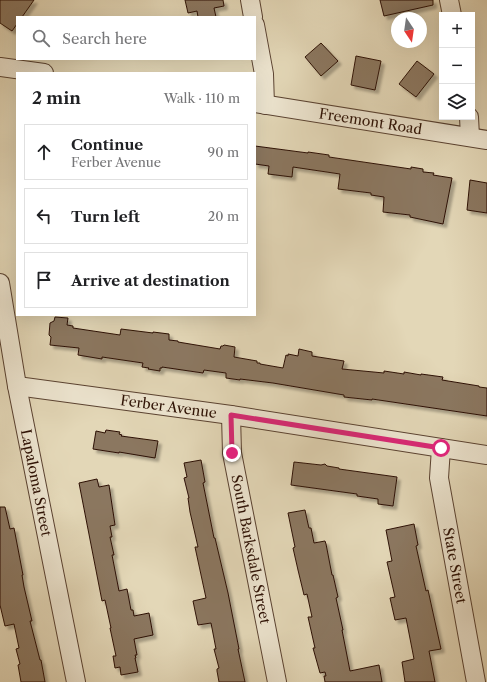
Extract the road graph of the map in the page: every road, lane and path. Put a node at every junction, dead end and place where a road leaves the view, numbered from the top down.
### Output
1 (250, 0) edge
2 (449, 0) edge
3 (451, 12) edge
4 (254, 16) edge
5 (256, 30) edge
6 (0, 67) edge
7 (37, 72) edge
8 (260, 104) edge
9 (470, 120) edge
10 (479, 138) edge
11 (0, 283) edge
12 (17, 386) junction
13 (231, 415) junction
14 (441, 448) junction
15 (487, 455) edge
16 (76, 682) edge
17 (277, 682) edge
18 (476, 682) edge

1 - 4 street
2 - 3 street
5 - 8 street
6 - 7 street
8 - 10 street, Freemont Road
9 - 10 street
11 - 12 street, Lapaloma Street
12 - 13 street, Ferber Avenue
12 - 16 street, Lapaloma Street
13 - 14 street, Ferber Avenue
13 - 17 street, South Barksdale Street
14 - 15 street, Ferber Avenue
14 - 18 street, State Street

